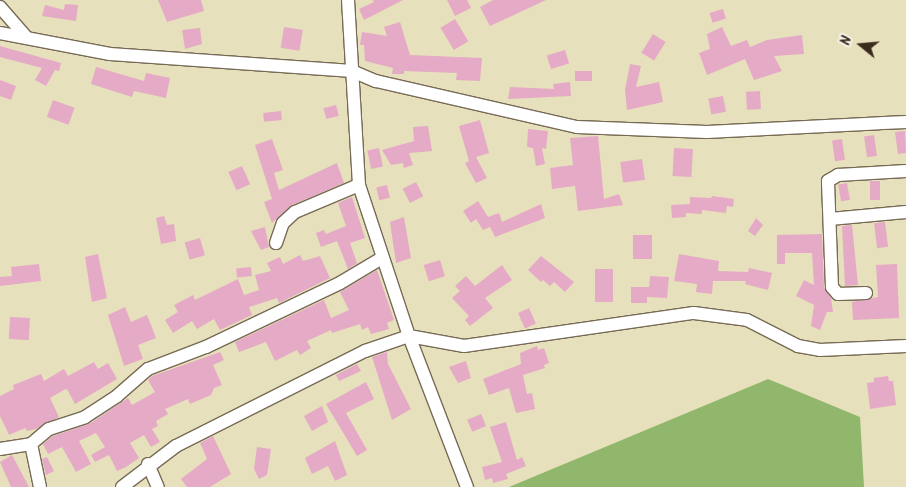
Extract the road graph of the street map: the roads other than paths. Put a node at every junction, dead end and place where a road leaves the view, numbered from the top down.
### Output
1 (348, 0) edge
2 (0, 7) edge
3 (0, 33) edge
4 (27, 38) junction
5 (352, 71) junction
6 (906, 122) edge
7 (906, 171) edge
8 (359, 185) junction
9 (906, 212) edge
10 (830, 219) junction
11 (276, 243) dead end
12 (382, 258) junction
13 (866, 292) dead end
14 (408, 336) junction
15 (906, 346) edge
16 (31, 444) junction
17 (0, 449) edge
18 (148, 464) junction
19 (40, 487) edge
20 (122, 487) edge
21 (158, 487) edge
22 (467, 487) edge

1 - 5 street
2 - 4 street
3 - 4 street
4 - 5 street
5 - 6 street
5 - 8 street
7 - 10 street
8 - 11 street
8 - 12 street
9 - 10 street
10 - 13 street
12 - 14 street
12 - 16 street
14 - 15 street
14 - 18 street
14 - 22 street
16 - 17 street
16 - 19 street
18 - 20 street
18 - 21 street

